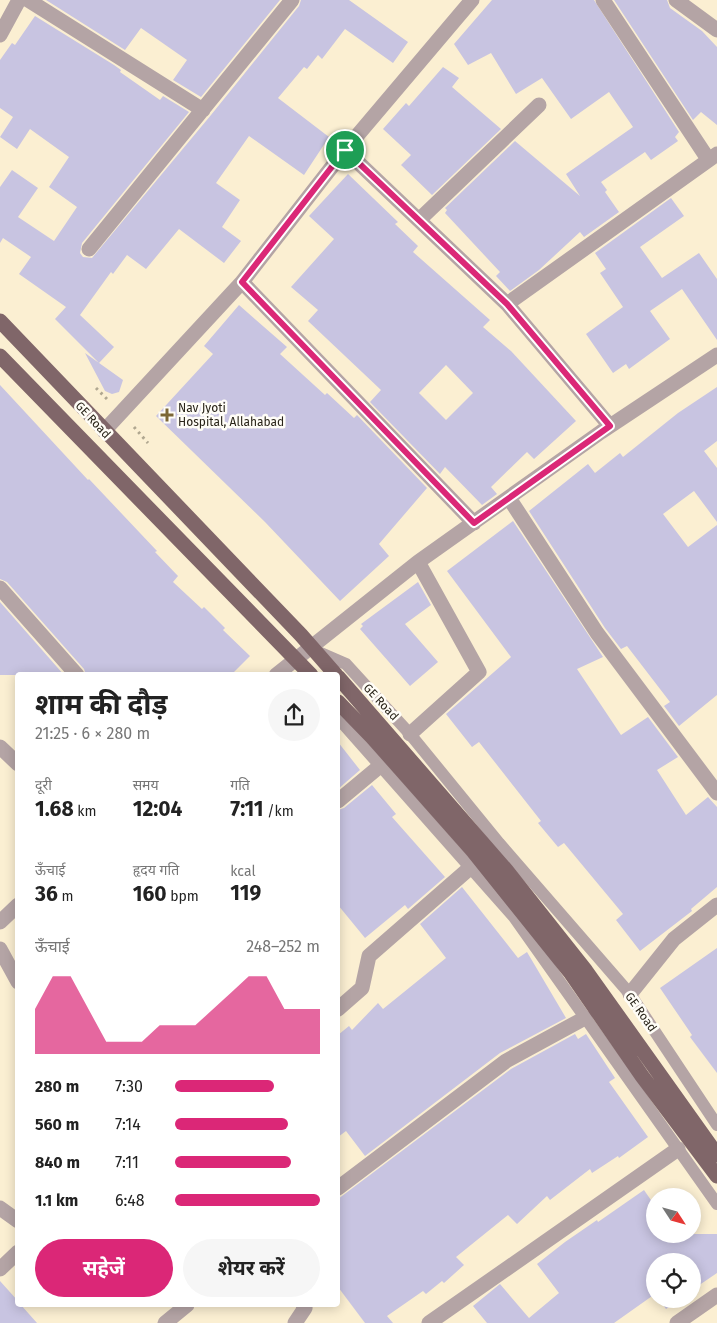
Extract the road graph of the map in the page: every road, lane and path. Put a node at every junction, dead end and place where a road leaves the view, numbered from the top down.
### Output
1 (19, 0) edge
2 (28, 0) edge
3 (292, 0) edge
4 (472, 0) edge
5 (603, 0) edge
6 (676, 0) edge
7 (717, 30) edge
8 (0, 35) edge
9 (539, 105) dead end
10 (203, 110) junction
11 (345, 150) junction
12 (713, 157) edge
13 (419, 220) junction
14 (89, 249) dead end
15 (242, 282) junction
16 (507, 304) junction
17 (0, 321) edge
18 (0, 356) edge
19 (717, 356) edge
20 (610, 426) junction
21 (104, 431) junction
22 (509, 498) junction
23 (474, 523) junction
24 (418, 562) junction
25 (0, 588) edge
26 (313, 649) junction
27 (294, 658) junction
28 (74, 672) edge
29 (279, 672) edge
30 (301, 672) edge
31 (308, 672) edge
32 (333, 672) edge
33 (340, 679) edge
34 (340, 704) edge
35 (340, 720) edge
36 (410, 734) junction
37 (0, 747) edge
38 (15, 761) edge
39 (380, 766) junction
40 (717, 793) edge
41 (340, 799) edge
42 (471, 867) junction
43 (717, 905) edge
44 (15, 908) edge
45 (0, 922) edge
46 (0, 949) edge
47 (15, 976) edge
48 (630, 994) junction
49 (340, 1007) edge
50 (585, 1018) junction
51 (717, 1125) edge
52 (678, 1150) junction
53 (717, 1155) edge
54 (717, 1176) edge
55 (340, 1186) edge
56 (717, 1204) edge
57 (0, 1208) edge
58 (15, 1219) edge
59 (15, 1255) edge
60 (0, 1269) edge
61 (717, 1295) edge
62 (185, 1307) edge
63 (304, 1307) edge
64 (165, 1323) edge
65 (295, 1323) edge
66 (429, 1323) edge
67 (677, 1323) edge

1 - 8 street
2 - 10 street
3 - 10 street
4 - 11 street
5 - 12 street
6 - 7 street
9 - 13 street
10 - 14 street
11 - 13 street
11 - 15 street
12 - 16 street
13 - 16 street
15 - 21 street
15 - 23 street
16 - 20 street
17 - 21 main road, GE Road
18 - 27 main road, GE Road
19 - 20 street
20 - 22 street
21 - 26 main road, GE Road
22 - 23 street
22 - 40 street
23 - 24 street
24 - 26 street
24 - 36 street
25 - 28 street
26 - 27 street
26 - 32 main road
26 - 36 lane, GE Road
27 - 29 street
27 - 30 lane, GE Road
27 - 31 main road
33 - 53 main road
34 - 54 main road
35 - 39 lane
36 - 48 lane, GE Road
37 - 38 street
39 - 41 street
39 - 42 lane
42 - 49 street
42 - 50 lane
43 - 48 street
44 - 45 street
46 - 47 street
48 - 51 lane, GE Road
50 - 52 lane
50 - 55 street
52 - 56 lane
52 - 66 street
57 - 58 street
59 - 60 street
61 - 67 street
62 - 64 street
63 - 65 street

